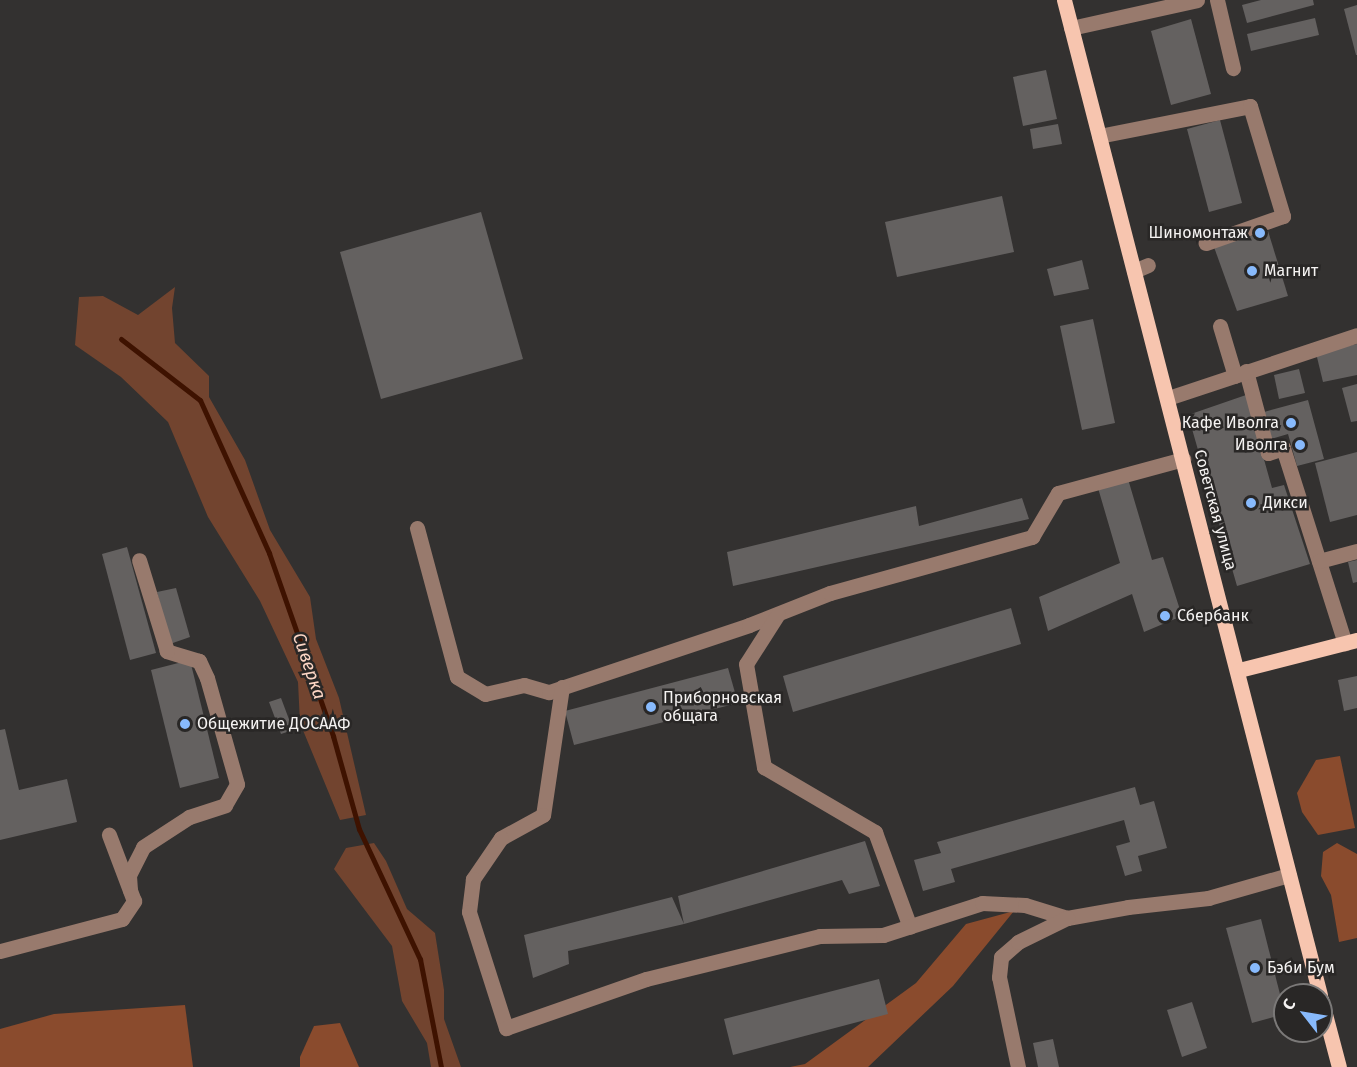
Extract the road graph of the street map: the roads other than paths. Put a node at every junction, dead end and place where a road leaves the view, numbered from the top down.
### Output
1 (1064, 0) edge
2 (1197, 0) edge
3 (1217, 0) edge
4 (1071, 28) junction
5 (1233, 68) dead end
6 (1099, 136) junction
7 (1206, 243) dead end
8 (1220, 326) dead end
9 (1357, 335) edge
10 (1241, 374) junction
11 (1168, 398) junction
12 (1183, 459) junction
13 (417, 528) dead end
14 (1357, 552) edge
15 (139, 560) dead end
16 (1319, 561) junction
17 (778, 614) junction
18 (1351, 641) edge
19 (1239, 670) junction
20 (562, 687) junction
21 (109, 835) dead end
22 (1289, 875) junction
23 (130, 890) junction
24 (1066, 918) junction
25 (910, 927) junction
26 (0, 951) edge
27 (1317, 983) edge
28 (1333, 1043) edge
29 (1018, 1067) edge
30 (1339, 1067) edge

1 - 4 main road, Советская улица
2 - 4 street
3 - 5 street
4 - 6 main road, Советская улица
6 - 7 street
6 - 11 main road, Советская улица
8 - 10 street
9 - 10 street
10 - 11 street
10 - 16 street
11 - 12 main road, Советская улица
12 - 17 street
12 - 19 main road, Советская улица
13 - 20 street
14 - 16 street
15 - 23 street
16 - 18 street
17 - 20 street
17 - 25 street
18 - 19 main road
19 - 22 main road, Советская улица
20 - 25 street
21 - 23 street
22 - 24 street
22 - 27 main road, Советская улица
23 - 26 street
24 - 25 street
24 - 29 street
28 - 30 main road, Советская улица

